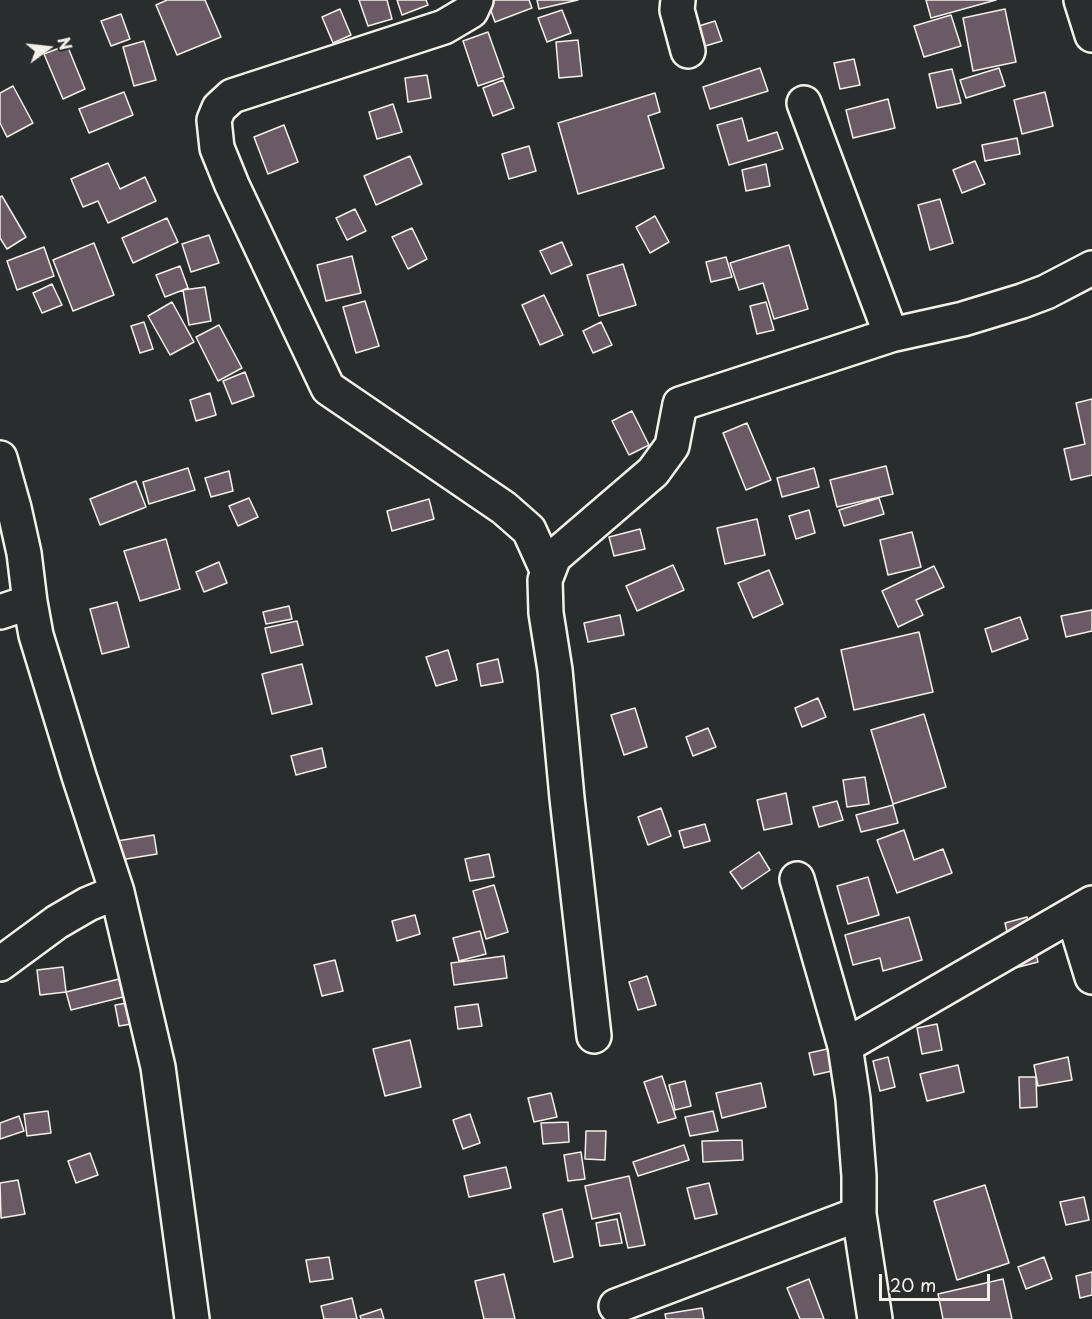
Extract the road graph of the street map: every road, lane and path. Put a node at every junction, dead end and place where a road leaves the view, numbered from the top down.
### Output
1 (476, 0) edge
2 (678, 0) edge
3 (1081, 0) edge
4 (1092, 35) edge
5 (688, 51) dead end
6 (804, 103) dead end
7 (1092, 268) edge
8 (891, 335) junction
9 (0, 458) edge
10 (548, 572) junction
11 (15, 607) edge
12 (797, 879) dead end
13 (117, 891) junction
14 (1082, 909) edge
15 (0, 964) edge
16 (1092, 976) edge
17 (594, 1036) dead end
18 (845, 1046) junction
19 (859, 1214) junction
20 (616, 1306) dead end
21 (192, 1319) edge
22 (875, 1319) edge

1 - 10 street
2 - 5 street
3 - 4 street
6 - 8 street
7 - 8 street
8 - 10 street
9 - 11 street
10 - 17 street
11 - 13 street
12 - 18 street
13 - 15 street
13 - 21 street
14 - 16 street
14 - 18 street
18 - 19 street
19 - 20 street
19 - 22 street

